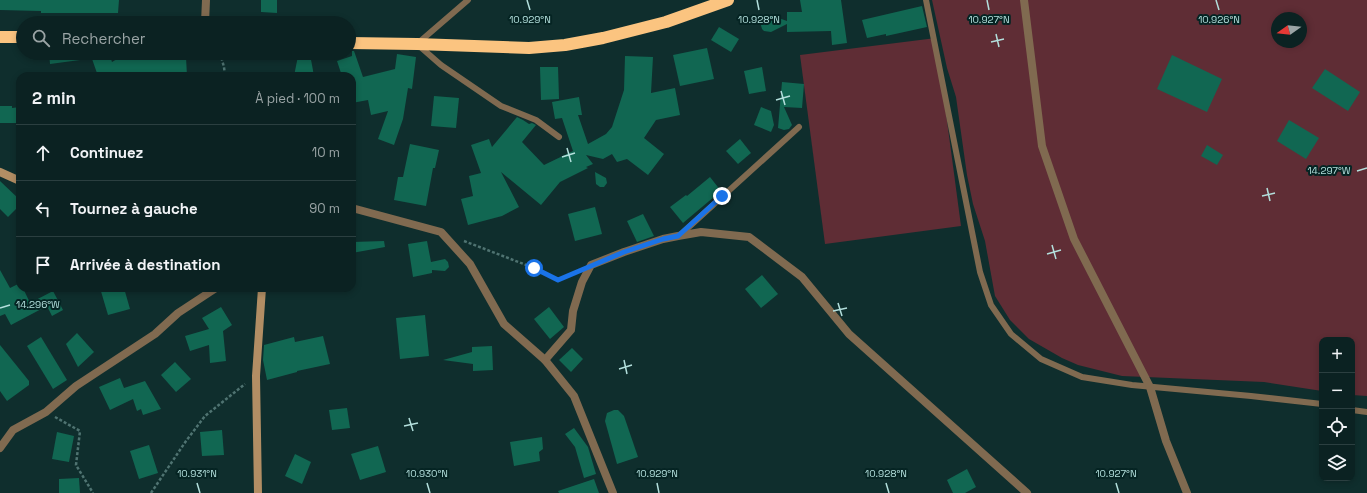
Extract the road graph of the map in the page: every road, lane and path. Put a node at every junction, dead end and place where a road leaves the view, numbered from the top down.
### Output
1 (206, 0) edge
2 (468, 0) edge
3 (728, 0) edge
4 (926, 0) edge
5 (1024, 0) edge
6 (205, 16) edge
7 (0, 37) edge
8 (16, 37) edge
9 (356, 43) edge
10 (417, 44) junction
11 (222, 60) edge
12 (225, 72) edge
13 (799, 127) dead end
14 (559, 137) dead end
15 (0, 172) edge
16 (16, 179) edge
17 (356, 209) edge
18 (678, 236) junction
19 (463, 240) dead end
20 (590, 265) junction
21 (210, 292) edge
22 (262, 292) edge
23 (545, 360) junction
24 (256, 376) junction
25 (1150, 386) junction
26 (1319, 404) edge
27 (1355, 410) edge
28 (46, 412) junction
29 (1367, 412) edge
30 (0, 448) edge
31 (93, 493) edge
32 (151, 493) edge
33 (258, 493) edge
34 (613, 493) edge
35 (1027, 493) edge
36 (1187, 493) edge

1 - 6 street
2 - 10 lane
3 - 10 highway
4 - 25 lane
5 - 25 street
7 - 8 highway
9 - 10 highway
10 - 14 lane
11 - 12 path
13 - 18 lane
15 - 16 street
17 - 23 street
18 - 20 street
18 - 35 street
19 - 20 path
20 - 23 street
21 - 28 street
22 - 24 street
23 - 34 street
24 - 32 path
24 - 33 street
25 - 26 lane
25 - 36 street
27 - 29 lane
28 - 30 street
28 - 31 path

